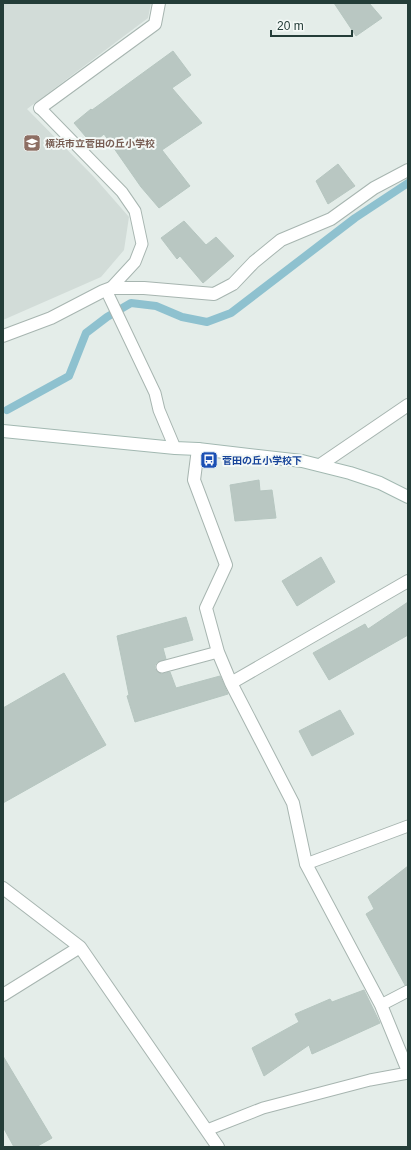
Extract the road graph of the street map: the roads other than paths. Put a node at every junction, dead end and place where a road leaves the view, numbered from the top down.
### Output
1 (159, 3) edge
2 (40, 108) joint
3 (408, 170) edge
4 (108, 291) junction
5 (3, 336) edge
6 (408, 405) edge
7 (3, 431) edge
8 (175, 448) junction
9 (198, 449) junction
10 (320, 465) junction
11 (408, 497) edge
12 (408, 581) edge
13 (218, 652) junction
14 (162, 667) dead end
15 (231, 683) junction
16 (408, 826) edge
17 (306, 864) junction
18 (3, 888) edge
19 (80, 947) junction
20 (408, 991) edge
21 (3, 995) edge
22 (381, 1005) junction
23 (408, 1072) edge
24 (207, 1130) junction
25 (218, 1147) edge

1 - 2 street
2 - 4 lane
3 - 4 street
4 - 5 street
4 - 8 lane
6 - 10 street
7 - 8 street
8 - 9 street
9 - 10 street
9 - 13 street
10 - 11 street
12 - 15 street
13 - 14 lane
13 - 15 street
15 - 17 street
16 - 17 lane
17 - 22 street
18 - 19 street
19 - 21 street
19 - 24 street
20 - 22 lane
22 - 23 street
23 - 24 lane
24 - 25 street

